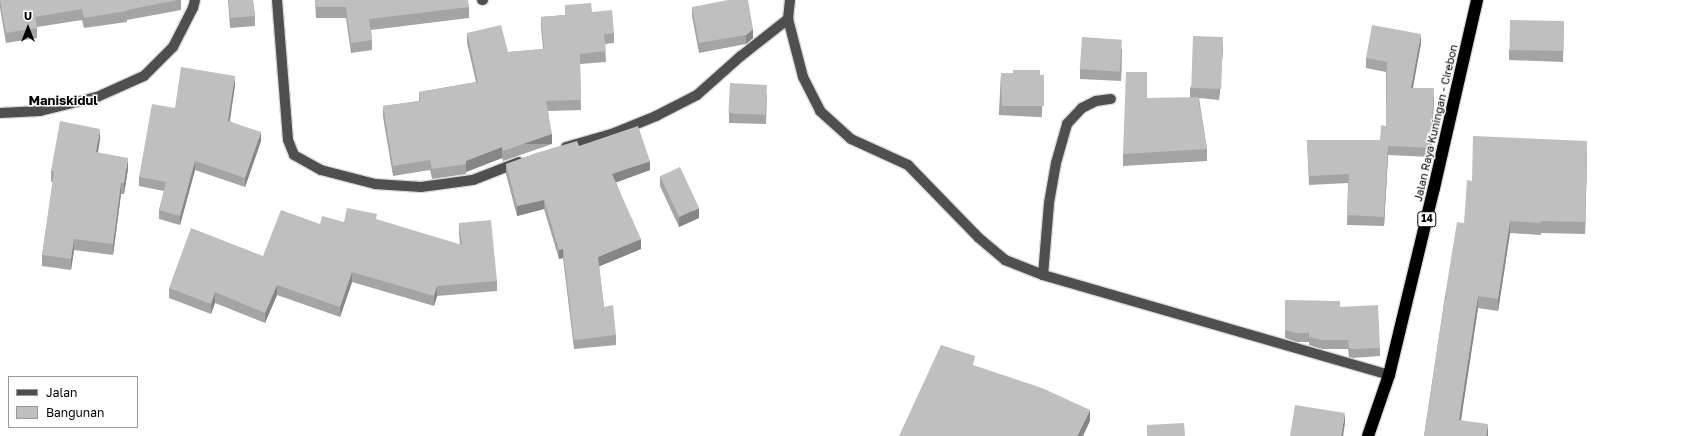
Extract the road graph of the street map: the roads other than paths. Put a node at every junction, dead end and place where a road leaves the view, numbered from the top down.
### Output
1 (195, 0) edge
2 (278, 0) edge
3 (790, 0) edge
4 (1477, 0) edge
5 (788, 18) junction
6 (1111, 99) dead end
7 (0, 113) edge
8 (555, 150) edge
9 (527, 159) edge
10 (1043, 275) junction
11 (1389, 375) junction
12 (1368, 436) edge

1 - 7 street
2 - 9 street
3 - 5 street
4 - 11 highway, Jalan Raya Kuningan - Cirebon / 14
5 - 8 street
5 - 10 street
6 - 10 street
10 - 11 street
11 - 12 highway, Jalan Raya Kuningan - Cirebon / 14

